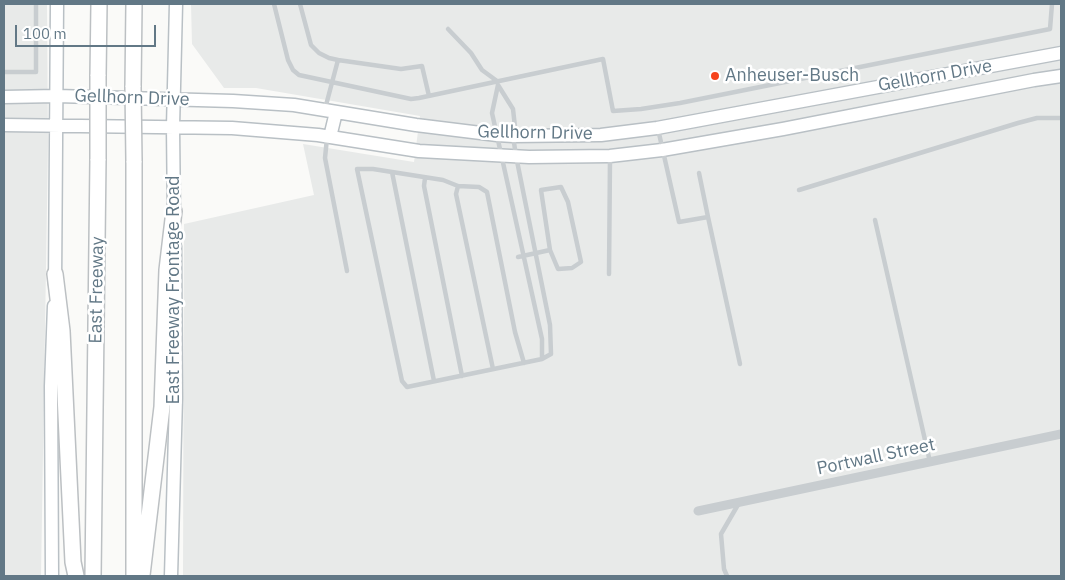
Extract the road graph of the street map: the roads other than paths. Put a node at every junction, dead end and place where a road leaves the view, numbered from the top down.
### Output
1 (36, 4) edge
2 (57, 4) edge
3 (99, 4) edge
4 (134, 4) edge
5 (142, 4) edge
6 (176, 4) edge
7 (274, 4) edge
8 (300, 4) edge
9 (1052, 4) edge
10 (134, 27) junction
11 (448, 29) dead end
12 (1061, 53) edge
13 (338, 60) junction
14 (4, 72) edge
15 (1061, 76) edge
16 (910, 80) junction
17 (332, 83) junction
18 (497, 83) junction
19 (57, 96) junction
20 (429, 96) junction
21 (4, 97) edge
22 (174, 100) junction
23 (915, 103) junction
24 (783, 105) junction
25 (330, 111) junction
26 (1061, 118) edge
27 (4, 125) edge
28 (56, 125) junction
29 (173, 127) junction
30 (657, 128) junction
31 (788, 128) junction
32 (497, 135) junction
33 (329, 136) junction
34 (514, 136) junction
35 (662, 150) junction
36 (502, 156) junction
37 (516, 156) junction
38 (610, 156) junction
39 (392, 172) junction
40 (699, 173) dead end
41 (425, 178) junction
42 (458, 186) junction
43 (799, 190) dead end
44 (174, 211) junction
45 (708, 216) junction
46 (875, 220) dead end
47 (550, 250) junction
48 (536, 253) junction
49 (524, 256) junction
50 (518, 257) dead end
51 (347, 271) dead end
52 (55, 274) junction
53 (609, 274) dead end
54 (542, 359) junction
55 (524, 363) junction
56 (740, 364) dead end
57 (493, 369) junction
58 (462, 376) junction
59 (434, 381) junction
60 (1061, 434) edge
61 (930, 462) junction
62 (740, 502) junction
63 (698, 511) dead end
64 (52, 576) edge
65 (76, 576) edge
66 (93, 576) edge
67 (134, 576) edge
68 (142, 576) edge
69 (171, 576) edge
70 (727, 576) edge

1 - 14 lane
2 - 19 main road
3 - 66 highway, East Freeway, bridge
4 - 10 highway, East Freeway
5 - 10 highway
6 - 22 main road, East Freeway Frontage Road
7 - 17 lane
8 - 13 lane
9 - 18 lane
10 - 67 highway, East Freeway, bridge
11 - 18 lane
12 - 16 main road, Gellhorn Drive
13 - 17 lane
13 - 20 lane
15 - 23 main road, Gellhorn Drive
16 - 23 main road
16 - 24 main road, Gellhorn Drive
17 - 20 lane
17 - 25 lane
18 - 20 lane
18 - 32 lane
18 - 34 lane
19 - 21 main road, Gellhorn Drive
19 - 22 main road, Gellhorn Drive
19 - 28 main road
22 - 25 main road, Gellhorn Drive
22 - 29 main road, East Freeway Frontage Road
23 - 31 main road, Gellhorn Drive
24 - 30 main road, Gellhorn Drive
24 - 31 main road
25 - 32 main road, Gellhorn Drive
25 - 33 main road
26 - 43 lane
27 - 28 main road, Gellhorn Drive
28 - 29 main road, Gellhorn Drive
28 - 52 main road
29 - 33 main road, Gellhorn Drive
29 - 44 main road, East Freeway Frontage Road
30 - 34 main road, Gellhorn Drive
30 - 35 lane
31 - 35 main road, Gellhorn Drive
32 - 34 main road, Gellhorn Drive
32 - 36 lane
33 - 36 main road, Gellhorn Drive
33 - 51 lane
34 - 37 lane
35 - 38 main road, Gellhorn Drive
35 - 45 lane
36 - 37 main road, Gellhorn Drive
36 - 49 lane
37 - 38 main road, Gellhorn Drive
37 - 48 lane
38 - 53 lane
39 - 41 lane
39 - 59 lane
39 - 59 lane
40 - 45 lane
41 - 42 lane
41 - 58 lane
42 - 55 lane
42 - 57 lane
44 - 68 highway
44 - 69 main road, East Freeway Frontage Road
45 - 56 lane
46 - 61 lane
47 - 47 lane
47 - 48 lane
48 - 49 lane
48 - 54 lane
49 - 50 lane
49 - 54 lane
52 - 64 main road
52 - 65 highway
54 - 55 lane
55 - 57 lane
57 - 58 lane
58 - 59 lane
60 - 61 street, Portwall Street
61 - 62 street, Portwall Street
62 - 63 street, Portwall Street
62 - 70 lane

